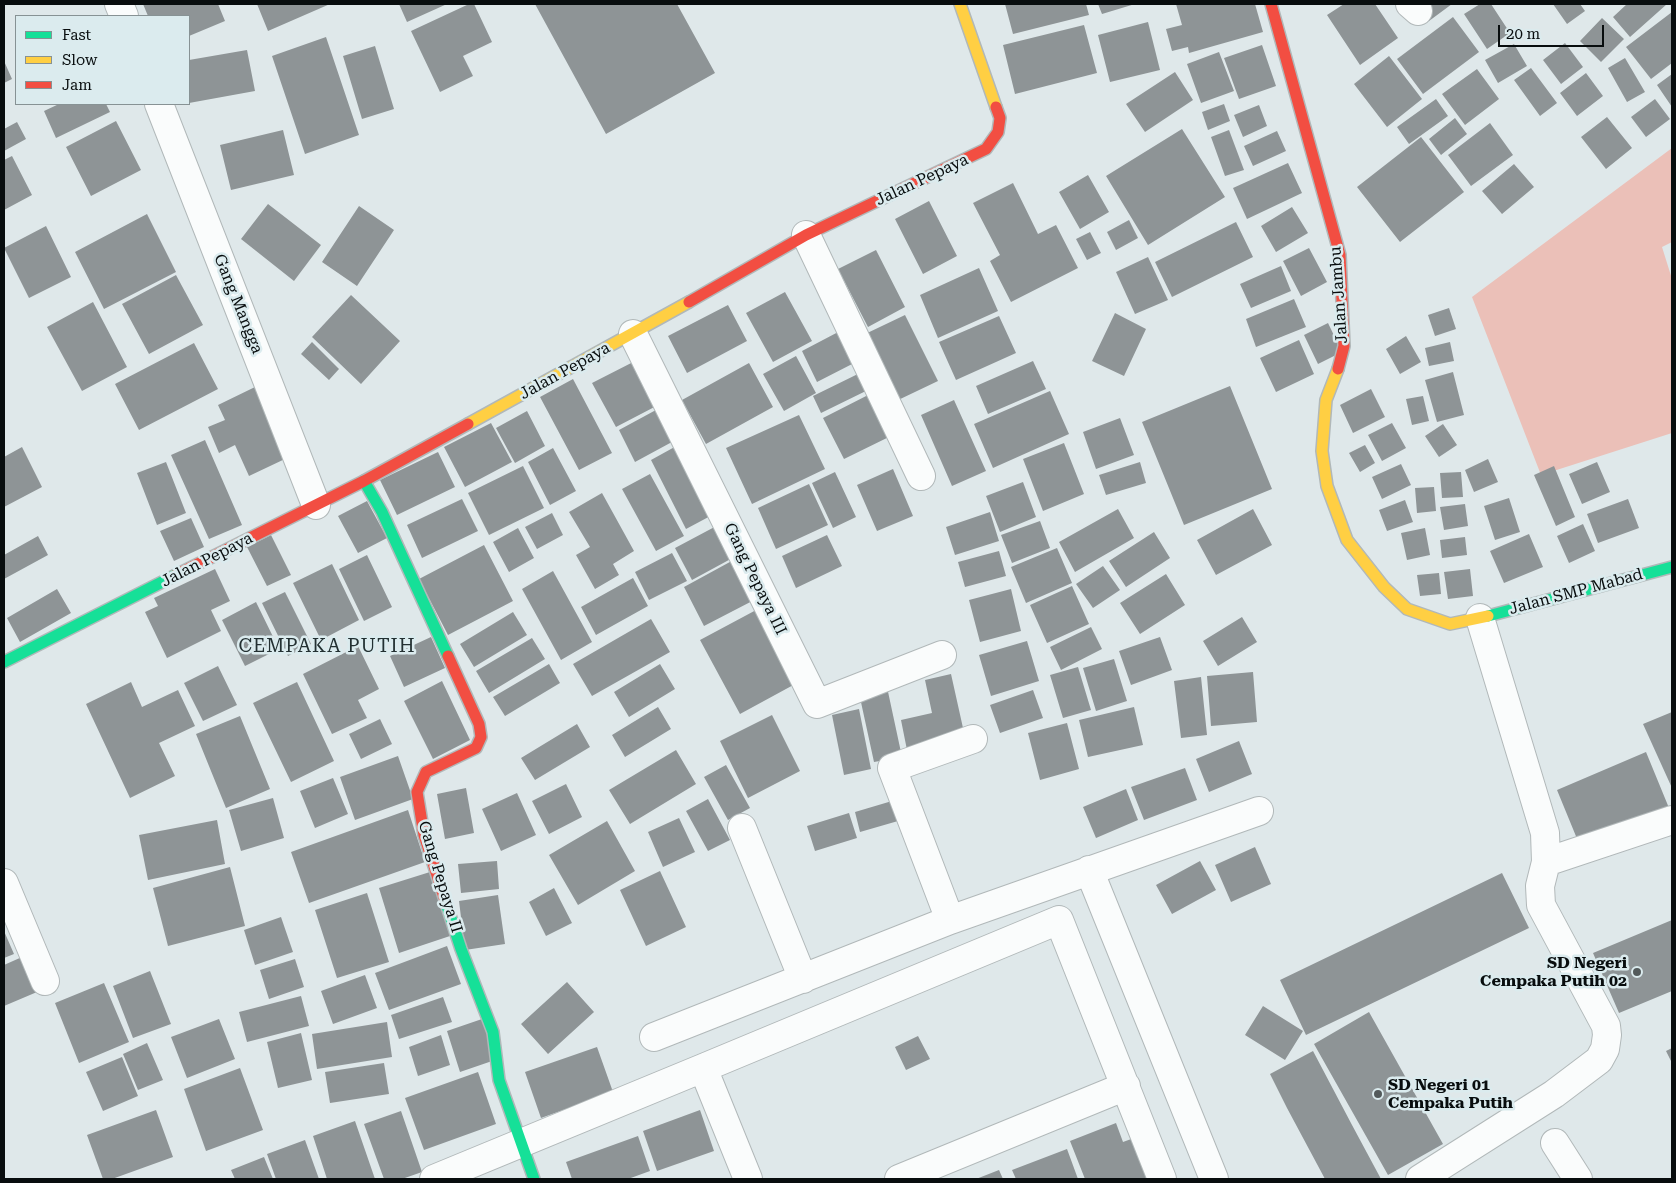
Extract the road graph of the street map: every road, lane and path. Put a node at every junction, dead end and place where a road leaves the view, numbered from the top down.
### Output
1 (960, 4) edge
2 (1271, 4) edge
3 (158, 105) edge
4 (806, 235) junction
5 (633, 334) junction
6 (921, 476) dead end
7 (364, 481) junction
8 (316, 504) junction
9 (1672, 567) edge
10 (1480, 618) junction
11 (942, 655) dead end
12 (4, 662) edge
13 (973, 739) dead end
14 (1259, 811) dead end
15 (1672, 820) edge
16 (742, 828) dead end
17 (1546, 862) junction
18 (1089, 870) junction
19 (4, 883) edge
20 (950, 920) junction
21 (803, 978) junction
22 (45, 981) dead end
23 (654, 1037) dead end
24 (703, 1068) junction
25 (1126, 1086) junction
26 (521, 1144) junction
27 (1555, 1144) dead end
28 (434, 1179) edge
29 (534, 1179) edge
30 (748, 1179) edge
31 (899, 1179) edge
32 (1162, 1179) edge
33 (1214, 1179) edge
34 (1420, 1179) edge
35 (1578, 1179) edge

1 - 4 street, Jalan Pepaya
2 - 10 street, Jalan Jambu
3 - 8 street, Gang Mangga
4 - 5 street, Jalan Pepaya
4 - 6 street
5 - 7 street, Jalan Pepaya
5 - 11 street, Gang Pepaya III
7 - 8 street, Jalan Pepaya
7 - 26 street, Gang Pepaya II
8 - 12 street, Jalan Pepaya
9 - 10 street, Jalan SMP Mabad
10 - 17 street
13 - 20 street
14 - 18 street
15 - 17 street
16 - 21 street
17 - 34 street
18 - 20 street
18 - 33 street
19 - 22 street
20 - 21 street
21 - 23 street
24 - 25 street
24 - 26 street
24 - 30 street
25 - 31 street
25 - 32 street
26 - 28 street
26 - 29 street
27 - 35 street

